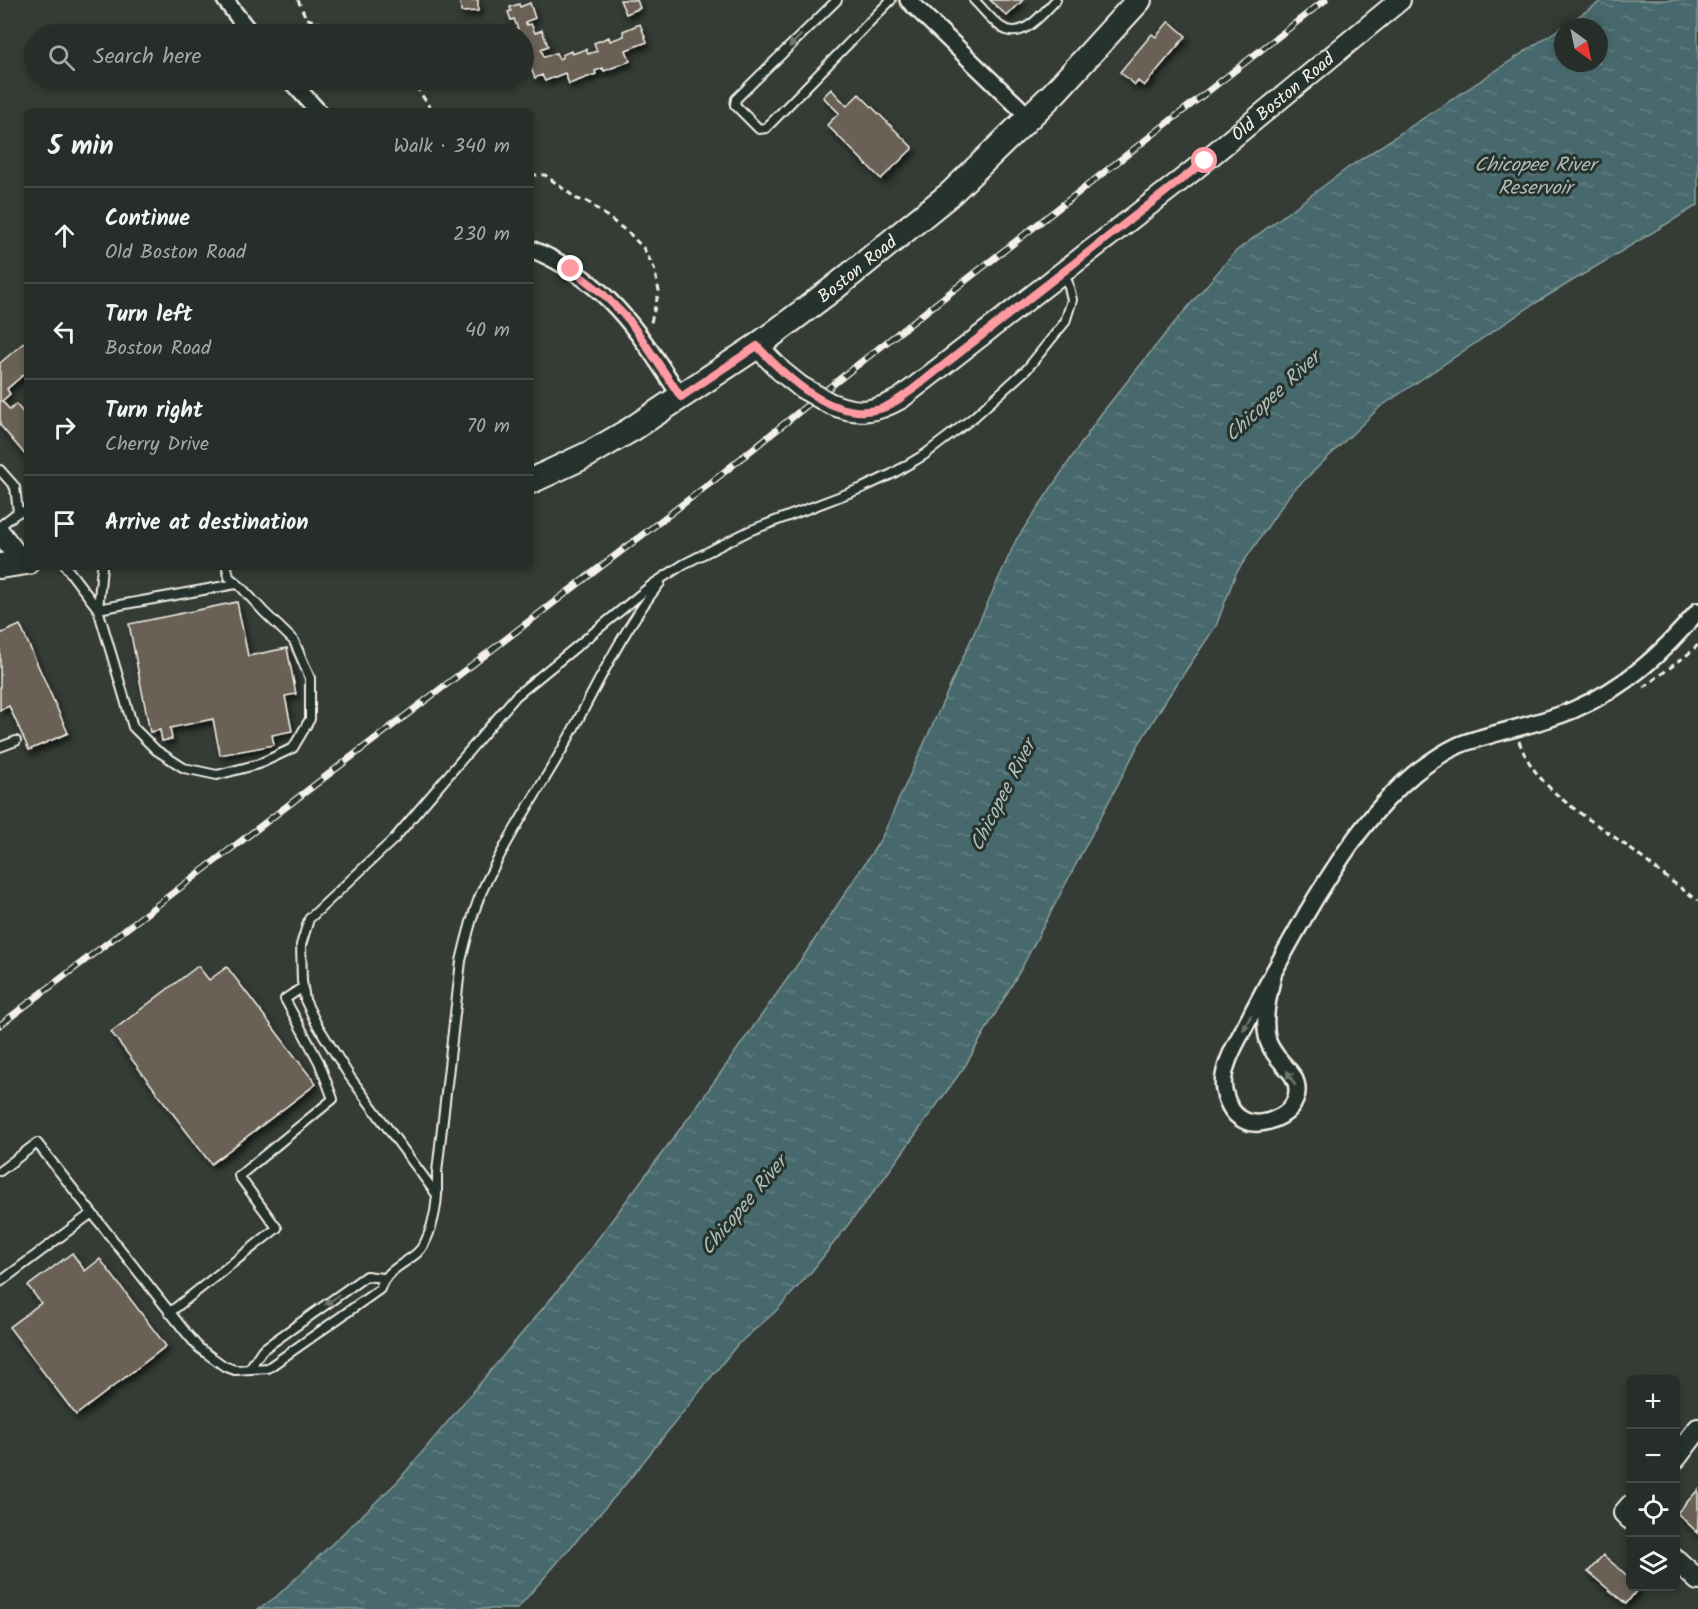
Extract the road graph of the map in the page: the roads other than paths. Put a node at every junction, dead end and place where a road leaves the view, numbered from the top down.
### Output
1 (225, 0) edge
2 (837, 0) edge
3 (891, 0) edge
4 (908, 0) edge
5 (974, 0) edge
6 (1056, 0) edge
7 (1400, 0) edge
8 (1136, 1) edge
9 (243, 24) edge
10 (299, 90) edge
11 (315, 108) edge
12 (1029, 117) junction
13 (534, 250) edge
14 (1062, 275) junction
15 (757, 346) junction
16 (681, 397) junction
17 (0, 470) edge
18 (534, 480) edge
19 (24, 511) edge
20 (18, 512) junction
21 (0, 526) edge
22 (0, 533) edge
23 (17, 564) edge
24 (68, 570) edge
25 (102, 570) edge
26 (227, 570) edge
27 (664, 577) junction
28 (236, 584) junction
29 (99, 609) junction
30 (1698, 610) edge
31 (16, 741) dead end
32 (0, 747) edge
33 (1274, 970) junction
34 (303, 987) junction
35 (0, 1170) edge
36 (437, 1195) junction
37 (92, 1213) junction
38 (383, 1278) junction
39 (0, 1282) edge
40 (170, 1313) junction
41 (250, 1368) junction
42 (1698, 1430) edge
43 (1680, 1453) edge
44 (1680, 1564) edge
45 (1698, 1580) edge

1 - 9 street
2 -> 3 lane
4 - 12 street
5 - 6 lane
7 - 14 street, Old Boston Road
8 - 12 main road, Boston Road
10 - 11 street
12 - 15 main road, Boston Road
13 - 16 street
14 - 15 street, Old Boston Road, bridge
14 - 27 lane
15 - 16 main road, Boston Road
16 - 18 main road, Boston Road
17 - 20 lane
19 - 20 lane
20 - 21 lane
22 - 23 street
24 - 29 lane
25 - 29 lane
26 - 28 lane
27 - 34 lane
27 - 36 lane
28 - 29 lane
28 - 29 lane
30 - 33 street
31 - 32 lane
33 -> 33 street
34 - 36 lane
34 - 40 lane
35 - 37 lane
36 - 38 lane
37 - 39 lane
37 - 40 lane
38 -> 41 lane
38 - 41 lane
40 - 41 lane
42 - 43 street
44 - 45 street

